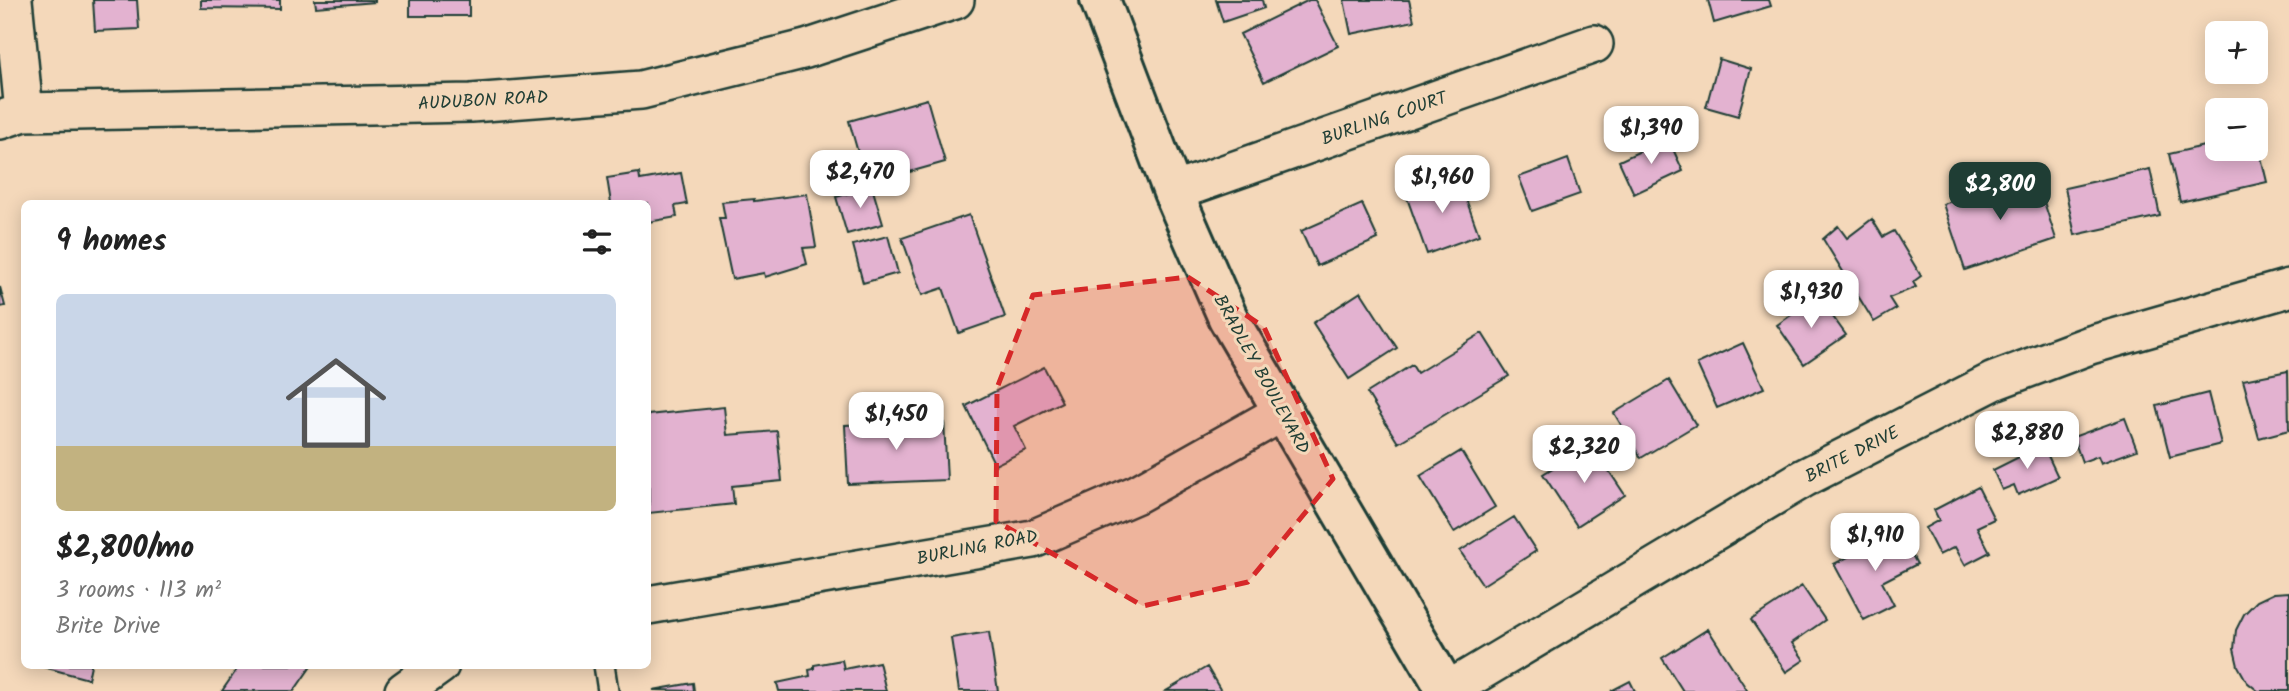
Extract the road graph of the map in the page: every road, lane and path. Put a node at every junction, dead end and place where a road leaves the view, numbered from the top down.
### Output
1 (13, 0) edge
2 (955, 0) edge
3 (1100, 0) edge
4 (1594, 44) dead end
5 (12, 116) edge
6 (1173, 192) junction
7 (2289, 288) edge
8 (1281, 413) junction
9 (651, 604) edge
10 (434, 669) edge
11 (605, 669) edge
12 (404, 691) edge
13 (608, 691) edge
14 (1447, 691) edge

1 - 5 street
2 - 5 street, AUDUBON ROAD
3 - 6 main road, BRADLEY BOULEVARD
4 - 6 street, BURLING COURT
6 - 8 main road, BRADLEY BOULEVARD
7 - 14 street, BRITE DRIVE
8 - 9 street, BURLING ROAD
8 - 14 main road, BRADLEY BOULEVARD
10 - 12 street
11 - 13 lane

